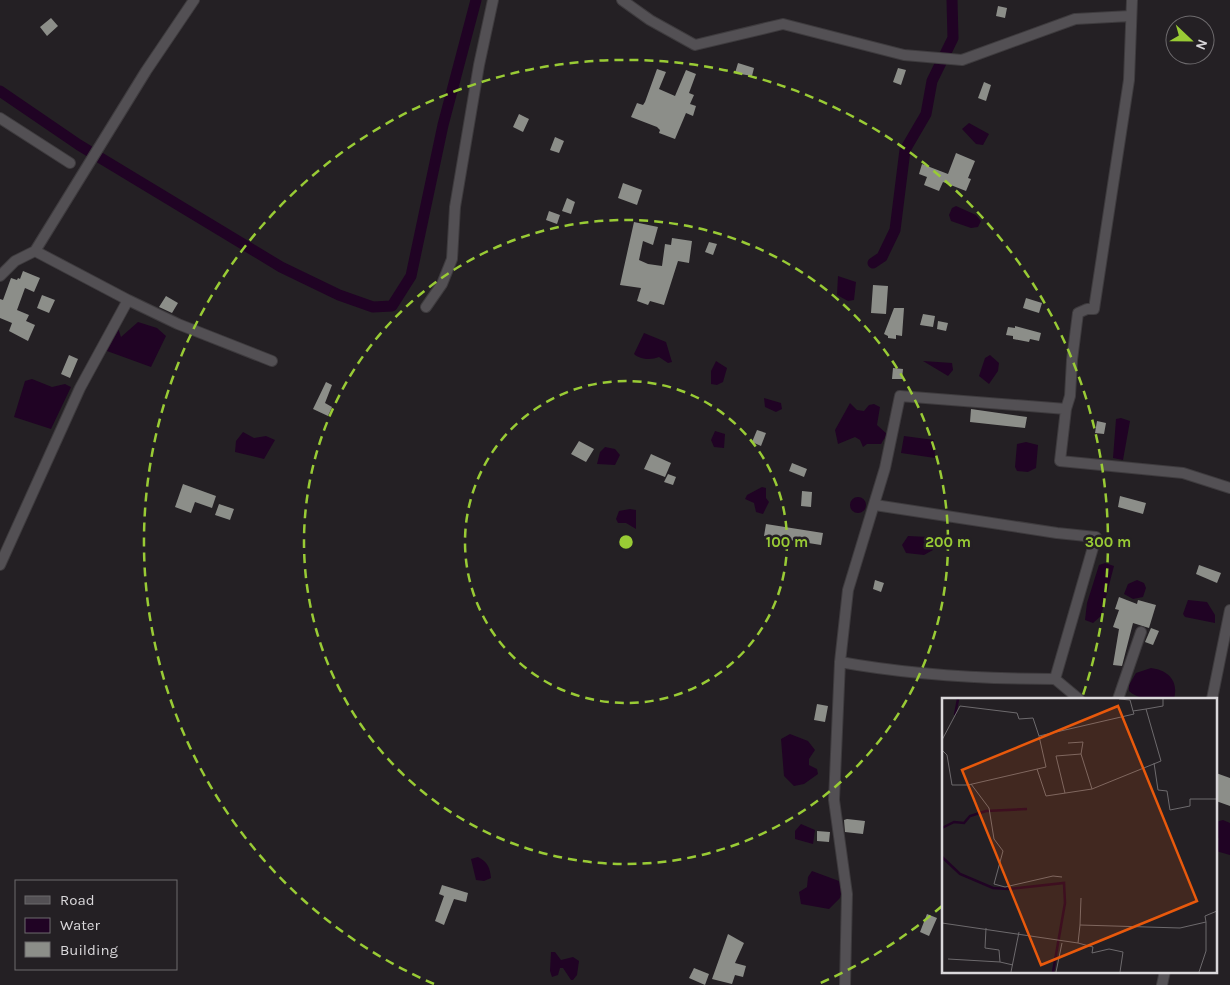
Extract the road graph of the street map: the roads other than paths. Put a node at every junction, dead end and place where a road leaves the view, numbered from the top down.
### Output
1 (194, 0) edge
2 (493, 0) edge
3 (622, 0) edge
4 (1132, 0) edge
5 (1130, 16) junction
6 (0, 118) edge
7 (70, 163) dead end
8 (35, 251) junction
9 (0, 276) edge
10 (128, 300) junction
11 (426, 307) dead end
12 (272, 361) dead end
13 (1066, 409) junction
14 (1230, 488) edge
15 (875, 505) junction
16 (0, 565) edge
17 (1230, 610) edge
18 (1141, 632) dead end
19 (840, 662) junction
20 (1055, 679) junction
21 (1078, 698) edge
22 (1118, 698) edge
23 (1212, 698) edge
24 (1164, 972) edge
25 (844, 985) edge
26 (1162, 985) edge

1 - 8 street
2 - 11 street
3 - 5 street
4 - 5 street
5 - 13 street
6 - 7 street
8 - 9 street
8 - 10 street
10 - 12 street
10 - 16 street
13 - 14 street
13 - 15 street
15 - 19 street
15 - 20 street
17 - 23 street
18 - 22 street
19 - 20 street
19 - 25 street
20 - 21 street
24 - 26 street

